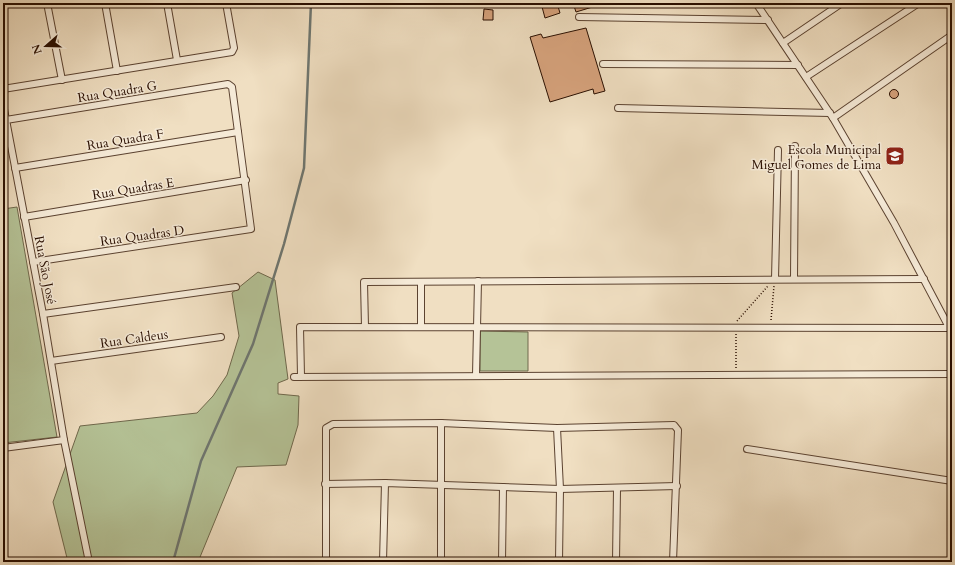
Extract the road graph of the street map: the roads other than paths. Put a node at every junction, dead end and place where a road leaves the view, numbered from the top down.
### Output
1 (47, 3) edge
2 (105, 3) edge
3 (167, 3) edge
4 (226, 3) edge
5 (756, 3) edge
6 (842, 3) edge
7 (920, 3) edge
8 (579, 17) dead end
9 (768, 20) junction
10 (952, 35) edge
11 (783, 43) junction
12 (177, 60) junction
13 (603, 64) dead end
14 (798, 65) junction
15 (117, 71) junction
16 (806, 77) junction
17 (62, 80) junction
18 (3, 89) edge
19 (3, 104) edge
20 (618, 108) dead end
21 (831, 115) junction
22 (6, 120) junction
23 (238, 132) junction
24 (796, 146) dead end
25 (778, 150) dead end
26 (15, 168) junction
27 (246, 180) junction
28 (24, 216) junction
29 (33, 262) junction
30 (924, 278) junction
31 (775, 279) junction
32 (794, 279) junction
33 (478, 281) junction
34 (421, 282) junction
35 (236, 287) dead end
36 (43, 314) junction
37 (477, 326) junction
38 (364, 327) junction
39 (421, 327) junction
40 (951, 330) edge
41 (221, 337) dead end
42 (50, 361) junction
43 (952, 374) edge
44 (476, 375) junction
45 (302, 376) junction
46 (294, 377) dead end
47 (442, 423) junction
48 (557, 428) junction
49 (64, 440) junction
50 (3, 448) edge
51 (748, 449) dead end
52 (952, 481) edge
53 (325, 484) junction
54 (385, 484) junction
55 (440, 486) junction
56 (677, 486) junction
57 (503, 487) junction
58 (560, 489) junction
59 (617, 489) junction
60 (89, 562) edge
61 (326, 562) edge
62 (383, 562) edge
63 (441, 562) edge
64 (502, 562) edge
65 (559, 562) edge
66 (616, 562) edge
67 (673, 562) edge

1 - 17 street
2 - 15 street
3 - 12 street
4 - 12 street
5 - 9 street
6 - 11 street
7 - 16 street
8 - 9 street
9 - 11 street
10 - 21 street
11 - 14 street
12 - 15 street
13 - 14 street
14 - 16 street
15 - 17 street
16 - 21 street
17 - 18 street
19 - 22 street, Rua São José
20 - 21 street
21 - 30 street
22 - 23 street, Rua Quadra G
22 - 26 street, Rua São José
23 - 26 street, Rua Quadra F
23 - 27 street
24 - 32 street
25 - 31 street
26 - 28 street, Rua São José
27 - 28 street, Rua Quadras E
27 - 29 street, Rua Quadras D
28 - 29 street, Rua São José
29 - 36 street, Rua São José
30 - 32 street
30 - 40 street
31 - 32 street
31 - 33 street
33 - 34 street
33 - 37 street
34 - 38 street
34 - 39 street
35 - 36 street
36 - 42 street, Rua São José
37 - 39 street
37 - 40 street
37 - 44 street
38 - 39 street
38 - 45 street
41 - 42 street, Rua Caldeus
42 - 49 street, Rua São José
43 - 44 street
44 - 45 street
45 - 46 street
47 - 48 street
47 - 53 street
47 - 55 street
48 - 56 street
48 - 58 street
49 - 50 street
49 - 60 street, Rua São José
51 - 52 street
53 - 54 street
53 - 61 street
54 - 55 street
54 - 62 street
55 - 57 street
55 - 63 street
56 - 59 street
56 - 67 street
57 - 58 street
57 - 64 street
58 - 59 street
58 - 65 street
59 - 66 street

